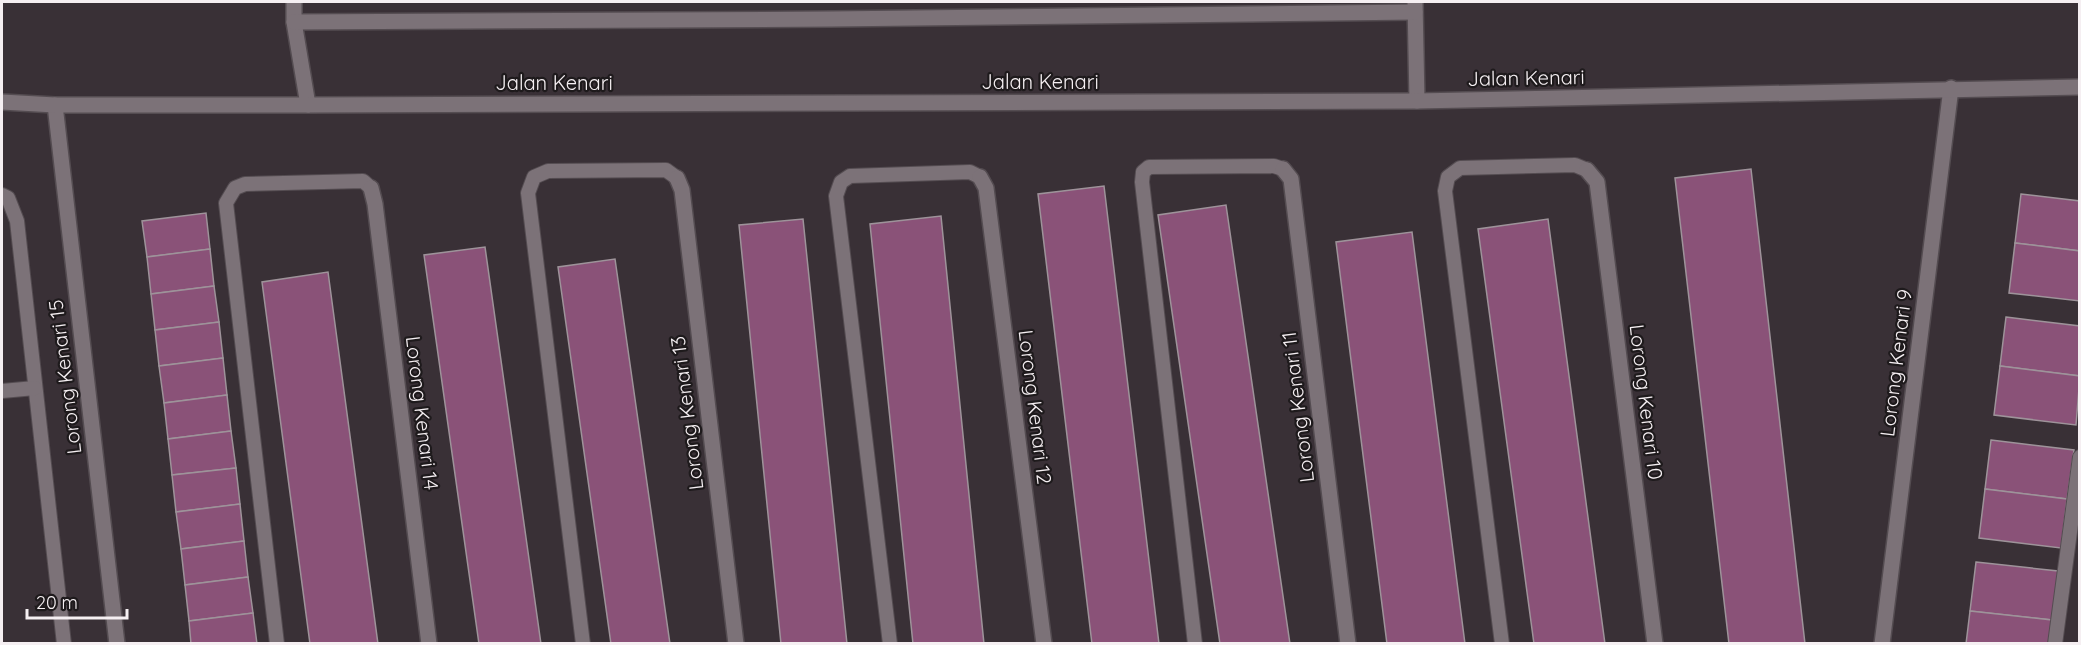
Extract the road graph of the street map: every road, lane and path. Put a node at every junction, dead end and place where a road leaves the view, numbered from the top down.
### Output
1 (294, 2) edge
2 (1415, 7) edge
3 (294, 22) junction
4 (2079, 87) edge
5 (1951, 88) junction
6 (1417, 101) junction
7 (2, 102) edge
8 (55, 105) junction
9 (308, 105) junction
10 (1283, 169) joint
11 (1587, 170) joint
12 (980, 177) joint
13 (677, 178) joint
14 (371, 188) joint
15 (2, 195) edge
16 (35, 388) junction
17 (2, 391) edge
18 (2079, 457) edge
19 (64, 644) edge
20 (117, 644) edge
21 (277, 644) edge
22 (429, 644) edge
23 (583, 644) edge
24 (736, 644) edge
25 (890, 644) edge
26 (1044, 644) edge
27 (1195, 644) edge
28 (1347, 644) edge
29 (1502, 644) edge
30 (1655, 644) edge
31 (1882, 644) edge
32 (2055, 644) edge

1 - 3 street
2 - 3 street
2 - 6 street
3 - 9 street
4 - 5 street, Jalan Kenari
5 - 6 street, Jalan Kenari
5 - 31 street, Lorong Kenari 9
6 - 9 street, Jalan Kenari
7 - 8 street, Jalan Kenari
8 - 9 street, Jalan Kenari
8 - 20 street, Lorong Kenari 15
10 - 27 lane
10 - 28 street, Lorong Kenari 11
11 - 29 lane
11 - 30 street, Lorong Kenari 10
12 - 25 lane
12 - 26 street, Lorong Kenari 12
13 - 23 lane
13 - 24 street, Lorong Kenari 13
14 - 21 lane
14 - 22 street, Lorong Kenari 14
15 - 16 lane
16 - 17 lane
16 - 19 lane
18 - 32 lane

